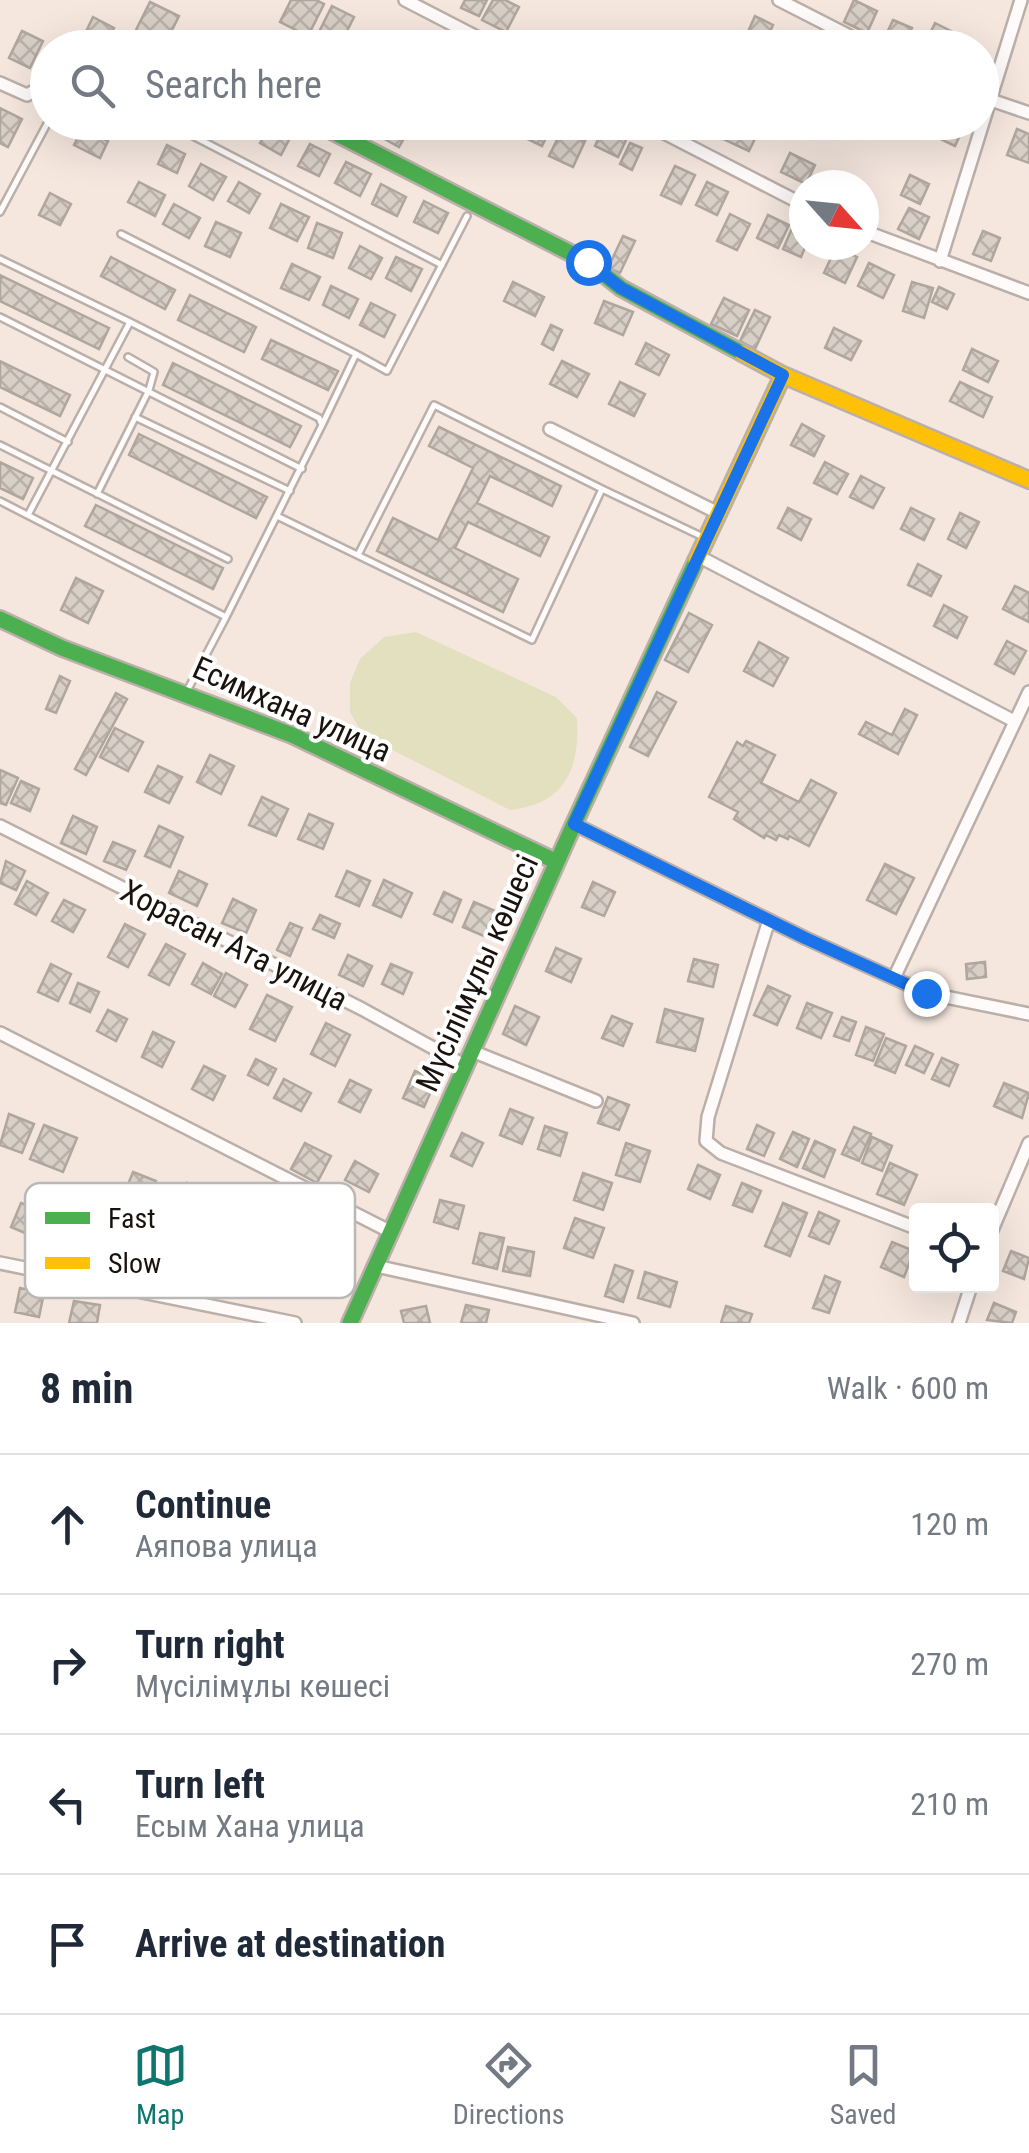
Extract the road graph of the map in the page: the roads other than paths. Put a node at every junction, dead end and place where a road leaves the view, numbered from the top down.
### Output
1 (406, 0) edge
2 (780, 0) edge
3 (1022, 0) edge
4 (464, 30) edge
5 (838, 30) edge
6 (999, 63) edge
7 (0, 82) edge
8 (30, 93) edge
9 (999, 103) edge
10 (1029, 114) edge
11 (38, 140) edge
12 (201, 140) edge
13 (349, 140) edge
14 (678, 140) edge
15 (974, 140) edge
16 (789, 198) edge
17 (0, 212) edge
18 (466, 216) dead end
19 (122, 234) dead end
20 (879, 238) edge
21 (0, 258) edge
22 (940, 261) junction
23 (442, 265) junction
24 (1029, 293) edge
25 (0, 317) edge
26 (130, 322) junction
27 (356, 354) junction
28 (128, 357) dead end
29 (107, 368) junction
30 (783, 375) junction
31 (149, 390) junction
32 (0, 407) edge
33 (135, 417) junction
34 (322, 425) junction
35 (550, 429) dead end
36 (68, 442) junction
37 (0, 445) edge
38 (302, 469) junction
39 (52, 472) junction
40 (1029, 480) edge
41 (602, 489) junction
42 (290, 491) junction
43 (97, 494) junction
44 (0, 502) edge
45 (718, 513) junction
46 (28, 515) junction
47 (277, 516) junction
48 (706, 538) junction
49 (358, 555) junction
50 (698, 556) junction
51 (228, 559) dead end
52 (226, 617) junction
53 (0, 618) edge
54 (187, 692) junction
55 (1029, 692) edge
56 (1014, 720) junction
57 (574, 824) junction
58 (0, 826) edge
59 (557, 862) junction
60 (769, 920) junction
61 (894, 978) junction
62 (1029, 1014) edge
63 (0, 1032) edge
64 (469, 1058) junction
65 (596, 1101) dead end
66 (1029, 1142) edge
67 (295, 1183) edge
68 (999, 1213) edge
69 (355, 1214) edge
70 (909, 1225) edge
71 (391, 1232) junction
72 (0, 1263) edge
73 (376, 1266) junction
74 (25, 1268) edge
75 (969, 1293) edge
76 (172, 1298) edge
77 (295, 1323) edge
78 (350, 1323) edge
79 (632, 1323) edge
80 (959, 1323) edge

1 - 4 street
2 - 5 street
3 - 6 street
7 - 8 street
9 - 10 street
11 - 17 lane
12 - 23 lane
13 - 30 street
14 - 16 street
15 - 22 street
18 - 23 lane
19 - 27 lane
20 - 22 street
21 - 26 lane
22 - 24 street
23 - 27 lane
25 - 29 lane
26 - 29 lane
26 - 34 lane
27 - 34 lane
28 - 31 lane
29 - 31 lane
29 - 36 lane
30 - 40 street
30 - 45 street, Мүсілімұлы көшесі
31 - 33 lane
31 - 38 lane
32 - 36 lane
33 - 42 lane
33 - 43 lane
34 - 38 lane
35 - 45 street
36 - 39 lane
37 - 39 lane
38 - 42 lane
39 - 43 lane
39 - 46 lane
41 - 48 lane
41 - 49 lane
41 - 49 lane
42 - 47 lane
43 - 51 lane
44 - 46 lane
45 - 48 street, Мүсілімұлы көшесі
46 - 52 lane
47 - 49 lane
47 - 52 lane
48 - 50 street, Мүсілімұлы көшесі
50 - 56 street
50 - 57 street, Мүсілімұлы көшесі
52 - 54 lane
53 - 54 street, Есимхана улица
54 - 59 street, Есимхана улица
55 - 56 street
56 - 61 street
57 - 59 street, Мүсілімұлы көшесі
57 - 60 street
58 - 64 street, Хорасан Ата улица
59 - 64 street, Мүсілімұлы көшесі
60 - 61 street
60 - 70 street
61 - 62 street
63 - 67 street
64 - 65 street
64 - 71 street, Мүсілімұлы көшесі
66 - 68 street
69 - 71 street
71 - 73 street, Мүсілімұлы көшесі
72 - 74 street
73 - 78 street, Мүсілімұлы көшесі
73 - 79 street
75 - 80 street
76 - 77 street

